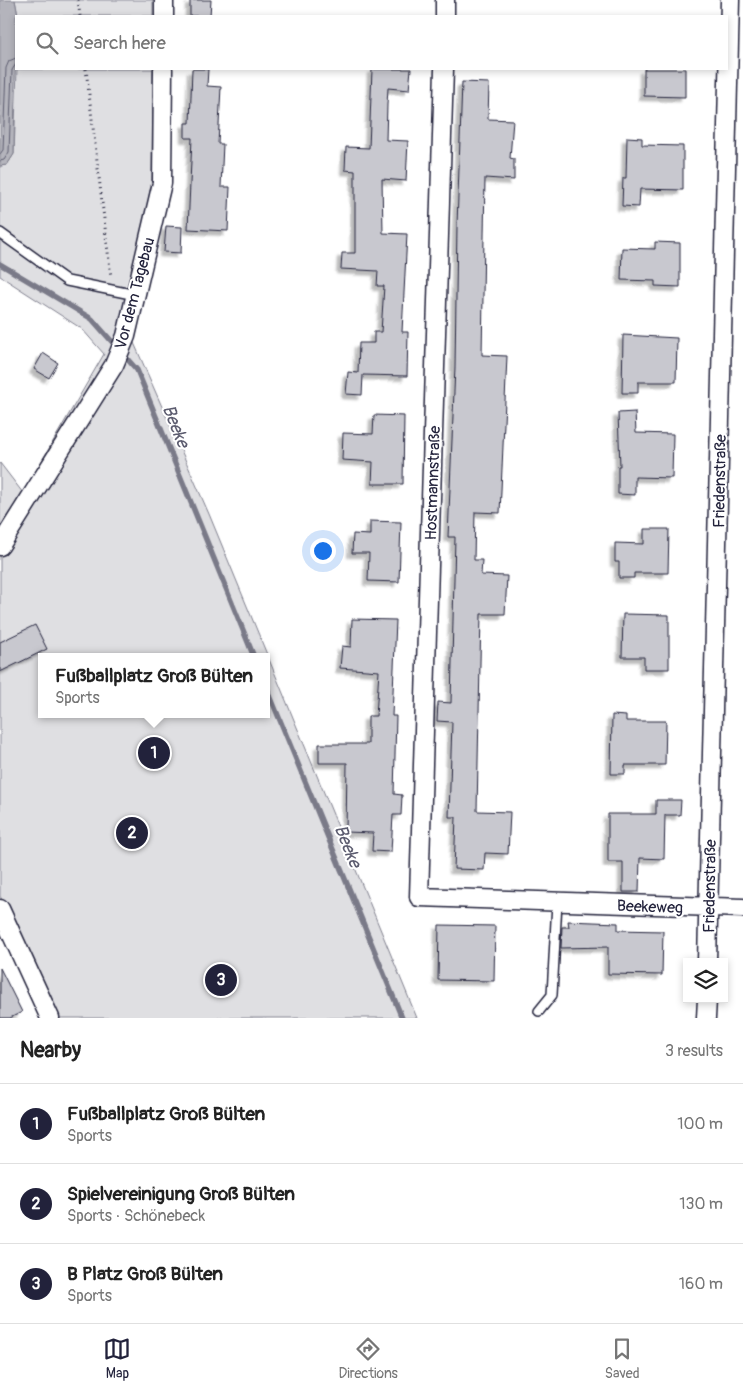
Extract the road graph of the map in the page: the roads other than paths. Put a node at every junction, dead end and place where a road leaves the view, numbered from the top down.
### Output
1 (164, 0) edge
2 (445, 0) edge
3 (730, 0) edge
4 (164, 15) edge
5 (445, 15) edge
6 (163, 70) edge
7 (444, 70) edge
8 (0, 233) edge
9 (136, 295) junction
10 (0, 546) edge
11 (419, 898) joint
12 (557, 902) junction
13 (708, 908) junction
14 (743, 908) edge
15 (0, 909) edge
16 (707, 958) edge
17 (707, 1003) edge
18 (539, 1011) dead end
19 (50, 1018) edge
20 (706, 1018) edge

1 - 4 street
2 - 5 street
3 - 13 street, Friedenstraße
6 - 9 street, Vor dem Tagebau
7 - 11 street, Hostmannstraße
8 - 9 lane
9 - 10 street, Vor dem Tagebau
11 - 12 street, Beekeweg
12 - 13 street, Beekeweg
12 - 18 lane
13 - 14 street, Beekeweg
13 - 16 street, Friedenstraße
15 - 19 street
17 - 20 street

